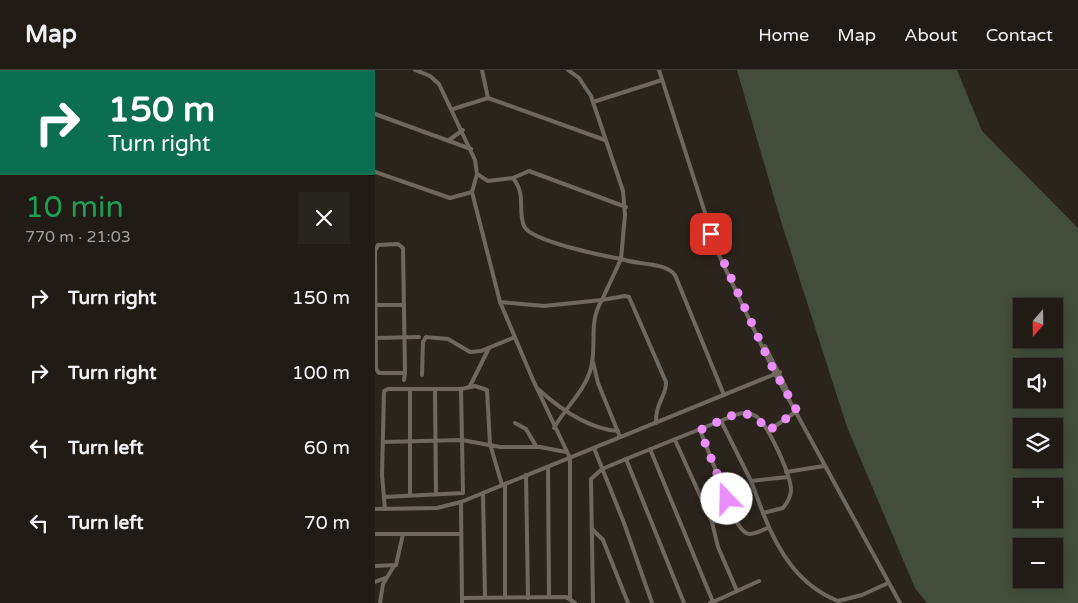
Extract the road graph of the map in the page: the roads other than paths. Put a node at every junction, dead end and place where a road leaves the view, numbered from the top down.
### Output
1 (415, 70) edge
2 (482, 70) edge
3 (568, 70) edge
4 (659, 70) edge
5 (662, 80) junction
6 (488, 98) junction
7 (593, 102) junction
8 (453, 109) junction
9 (375, 114) edge
10 (463, 130) junction
11 (449, 140) junction
12 (605, 140) junction
13 (471, 149) junction
14 (375, 172) edge
15 (477, 174) junction
16 (521, 175) junction
17 (513, 178) junction
18 (521, 190) junction
19 (472, 192) junction
20 (626, 207) junction
21 (621, 259) junction
22 (601, 300) junction
23 (500, 302) junction
24 (404, 304) junction
25 (375, 305) edge
26 (404, 337) junction
27 (419, 337) dead end
28 (515, 337) junction
29 (376, 338) edge
30 (759, 338) junction
31 (489, 348) junction
32 (593, 360) junction
33 (771, 366) junction
34 (405, 373) junction
35 (777, 373) junction
36 (422, 375) dead end
37 (769, 377) junction
38 (404, 380) dead end
39 (779, 381) junction
40 (470, 386) junction
41 (536, 387) junction
42 (410, 389) junction
43 (461, 389) junction
44 (435, 390) junction
45 (724, 395) junction
46 (792, 402) junction
47 (568, 411) junction
48 (797, 411) junction
49 (721, 421) junction
50 (515, 423) dead end
51 (656, 423) junction
52 (554, 428) junction
53 (700, 430) junction
54 (617, 431) junction
55 (768, 431) junction
56 (620, 437) junction
57 (462, 440) junction
58 (675, 440) junction
59 (436, 441) junction
60 (383, 442) junction
61 (409, 442) junction
62 (490, 444) junction
63 (536, 446) junction
64 (593, 448) junction
65 (651, 449) junction
66 (566, 452) junction
67 (570, 458) junction
68 (626, 459) junction
69 (824, 466) junction
70 (548, 467) junction
71 (602, 469) junction
72 (526, 475) junction
73 (787, 475) junction
74 (751, 481) junction
75 (503, 484) junction
76 (483, 493) junction
77 (436, 494) junction
78 (463, 494) junction
79 (410, 495) junction
80 (384, 497) junction
81 (463, 501) junction
82 (375, 509) edge
83 (385, 509) junction
84 (763, 513) junction
85 (734, 516) junction
86 (712, 522) junction
87 (769, 527) junction
88 (592, 529) junction
89 (375, 534) edge
90 (403, 534) junction
91 (461, 534) junction
92 (375, 566) edge
93 (394, 566) junction
94 (385, 578) junction
95 (759, 581) dead end
96 (375, 582) edge
97 (888, 583) junction
98 (737, 591) junction
99 (485, 597) junction
100 (505, 597) junction
101 (549, 597) junction
102 (528, 598) junction
103 (570, 598) junction
104 (462, 600) edge
105 (712, 602) edge
106 (381, 603) edge
107 (575, 603) edge
108 (593, 603) edge
109 (627, 603) edge
110 (652, 603) edge
111 (684, 603) edge
112 (900, 603) edge

1 - 8 street
2 - 6 street
3 - 7 street
4 - 5 street
5 - 7 street
5 - 30 street
6 - 8 street
6 - 12 street
7 - 12 street
8 - 10 street
9 - 11 street
10 - 11 street
10 - 13 street
11 - 13 street
12 - 20 street
13 - 15 street
14 - 19 street
15 - 17 street
15 - 19 street
16 - 17 street
16 - 18 street
16 - 20 street
17 - 18 street
18 - 21 street
19 - 23 street
20 - 21 street
21 - 22 street
21 - 45 street
22 - 23 street
22 - 32 street
22 - 51 street
23 - 28 street
24 - 25 street
24 - 25 street
24 - 26 street
25 - 29 street
26 - 27 street
26 - 29 street
26 - 34 street
28 - 31 street
28 - 41 street
29 - 34 street
30 - 33 street
30 - 35 street
31 - 36 street
31 - 40 street
32 - 47 street
32 - 54 street
33 - 35 street
33 - 37 street
34 - 38 street
35 - 37 street
35 - 39 street
35 - 46 street
37 - 39 street
37 - 45 street
39 - 46 street
40 - 43 street
40 - 62 street
41 - 47 street
41 - 52 street
42 - 44 street
42 - 60 street
42 - 61 street
43 - 44 street
43 - 57 street
44 - 59 street
45 - 51 street
46 - 48 street
47 - 52 street
47 - 54 street
48 - 55 street
48 - 69 street
49 - 53 street
49 - 55 street
49 - 74 street
50 - 63 street
51 - 56 street
52 - 66 street
53 - 58 street
53 - 85 street
54 - 56 street
55 - 73 street
56 - 64 street
57 - 59 street
57 - 62 street
57 - 78 street
58 - 65 street
58 - 86 street
59 - 61 street
59 - 77 street
60 - 61 street
60 - 80 street
61 - 79 street
62 - 63 street
62 - 75 street
63 - 66 street
64 - 67 street
64 - 71 street
65 - 68 street
65 - 105 street
66 - 67 street
67 - 70 street
67 - 103 street
68 - 71 street
68 - 111 street
69 - 73 street
69 - 97 street
70 - 72 street
70 - 101 street
71 - 88 street
71 - 110 street
72 - 75 street
72 - 102 street
73 - 74 street
73 - 84 street
74 - 84 street
75 - 76 street
75 - 100 street
76 - 81 street
76 - 99 street
77 - 78 street
77 - 79 street
78 - 81 street
79 - 80 street
80 - 83 street
81 - 83 street
81 - 91 street
82 - 83 street
84 - 87 street
85 - 86 street
85 - 87 street
86 - 98 street
87 - 97 street
88 - 108 street
88 - 109 street
89 - 90 street
90 - 91 street
90 - 93 street
91 - 104 street
92 - 93 street
93 - 94 street
94 - 96 street
94 - 106 street
95 - 98 street
97 - 112 street
98 - 105 street
99 - 100 street
99 - 104 street
100 - 102 street
101 - 102 street
101 - 103 street
103 - 107 street

